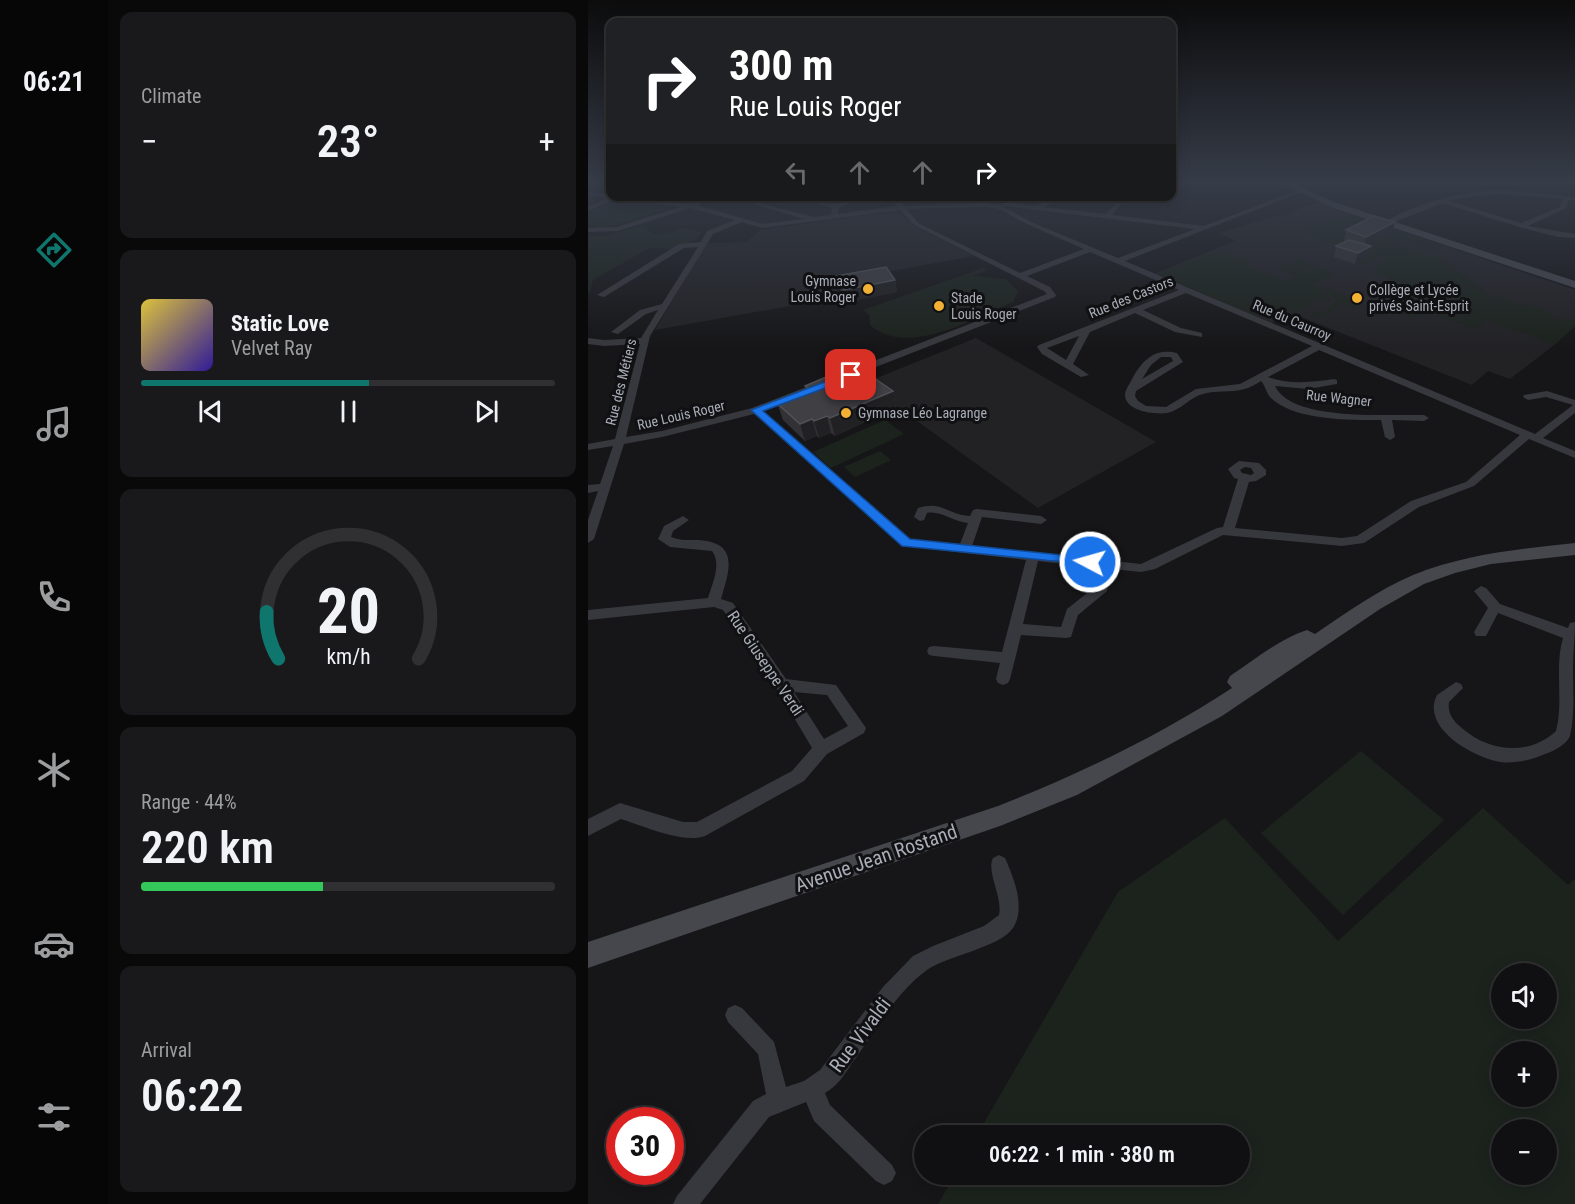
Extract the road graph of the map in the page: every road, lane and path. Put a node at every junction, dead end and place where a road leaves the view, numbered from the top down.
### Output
1 (708, 237) edge
2 (942, 237) edge
3 (1063, 237) edge
4 (1180, 237) edge
5 (1430, 237) edge
6 (704, 243) junction
7 (1091, 249) junction
8 (1118, 261) junction
9 (1019, 276) junction
10 (1575, 285) edge
11 (1186, 290) junction
12 (601, 295) dead end
13 (666, 305) junction
14 (1137, 311) junction
15 (1087, 330) junction
16 (615, 332) dead end
17 (1199, 335) dead end
18 (644, 340) junction
19 (590, 344) edge
20 (1319, 346) junction
21 (1068, 365) junction
22 (1084, 375) dead end
23 (1264, 379) junction
24 (1334, 382) dead end
25 (1131, 390) junction
26 (1527, 397) dead end
27 (1575, 403) edge
28 (1575, 408) edge
29 (756, 410) junction
30 (1386, 418) junction
31 (1424, 418) dead end
32 (1532, 436) junction
33 (1390, 437) dead end
34 (620, 442) junction
35 (588, 447) edge
36 (1575, 455) edge
37 (1244, 479) dead end
38 (605, 487) junction
39 (588, 489) edge
40 (920, 517) dead end
41 (683, 520) dead end
42 (975, 520) junction
43 (1041, 520) dead end
44 (1228, 531) junction
45 (588, 539) edge
46 (965, 549) junction
47 (1575, 549) edge
48 (1033, 556) junction
49 (1106, 564) junction
50 (1480, 591) dead end
51 (714, 602) junction
52 (1495, 607) junction
53 (588, 615) edge
54 (1016, 629) junction
55 (1573, 631) edge
56 (1481, 632) dead end
57 (934, 651) dead end
58 (1008, 658) junction
59 (1003, 679) dead end
60 (782, 685) junction
61 (1456, 688) dead end
62 (821, 749) junction
63 (588, 828) edge
64 (999, 864) dead end
65 (588, 955) edge
66 (735, 1015) dead end
67 (812, 1088) junction
68 (778, 1099) junction
69 (884, 1173) dead end
70 (684, 1204) edge

1 - 6 street, Rue des Métiers
2 - 9 street, Rue Louis Roger
3 - 7 street, Rue du Caurroy
4 - 8 street
5 - 10 street
6 - 12 street
6 - 13 street, Rue des Métiers
7 - 8 street, Rue du Caurroy
7 - 9 street
8 - 11 street, Rue du Caurroy
9 - 29 street, Rue Louis Roger
11 - 14 street, Rue des Castors
11 - 20 street, Rue du Caurroy
13 - 16 street
13 - 18 street, Rue des Métiers
14 - 15 street, Rue des Castors
14 - 17 street
15 - 21 street, Rue des Castors
15 - 21 street, Rue des Castors
18 - 19 street
18 - 34 street, Rue des Métiers
20 - 23 street
20 - 32 street, Rue du Caurroy
21 - 22 street, Rue des Castors
23 - 24 street
23 - 25 street
23 - 30 street, Rue Wagner
25 - 25 street
26 - 27 street
28 - 32 street
29 - 34 street, Rue Louis Roger
29 - 46 street
30 - 31 street, Rue Wagner
30 - 33 street, Rue Wagner
32 - 36 street, Rue du Caurroy
32 - 44 street
34 - 35 street, Rue Louis Roger
34 - 38 street, Rue des Métiers
37 - 44 street
38 - 39 street
38 - 45 street, Rue des Métiers
40 - 42 street
41 - 51 street
42 - 43 street
42 - 46 street
44 - 49 street
46 - 48 street
47 - 65 street, Avenue Jean Rostand
48 - 49 street
48 - 54 street
49 - 54 street
50 - 52 street
51 - 53 street, Rue Giuseppe Verdi
51 - 60 street, Rue Giuseppe Verdi
52 - 55 street
52 - 56 street
54 - 58 street
55 - 61 street
57 - 58 street
58 - 59 street
60 - 62 street, Rue Giuseppe Verdi
60 - 62 street
62 - 63 street
64 - 67 street, Rue Vivaldi
66 - 68 street
67 - 68 street, Rue Vivaldi
67 - 69 street
68 - 70 street, Rue Vivaldi

